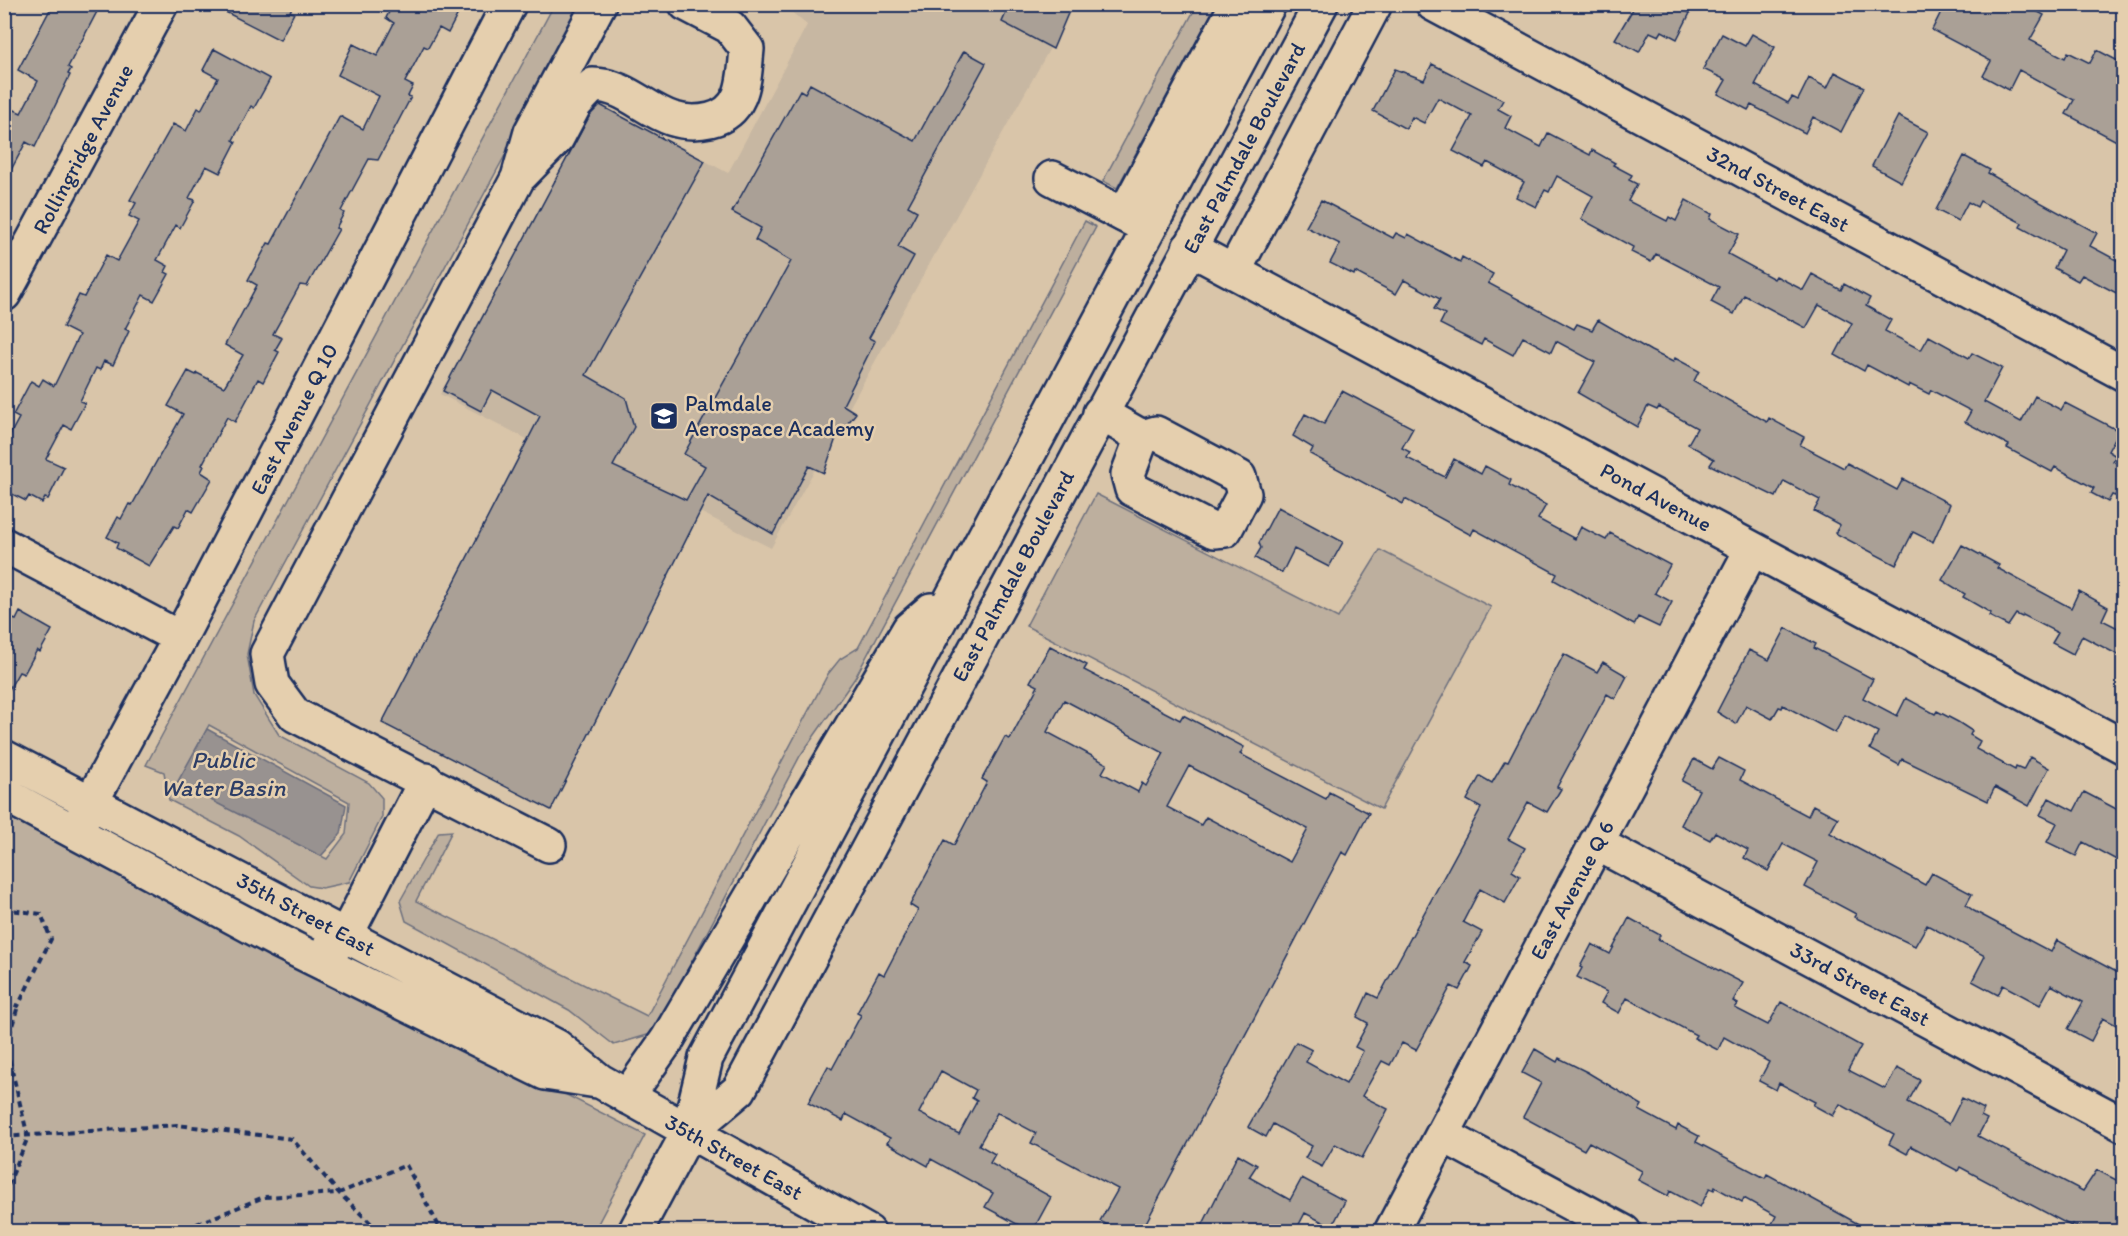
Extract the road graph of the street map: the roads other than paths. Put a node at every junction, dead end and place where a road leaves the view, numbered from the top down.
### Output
1 (161, 4) edge
2 (509, 4) edge
3 (599, 4) edge
4 (686, 4) edge
5 (1237, 4) edge
6 (1269, 4) edge
7 (1321, 4) edge
8 (1375, 4) edge
9 (1432, 4) edge
10 (518, 178) junction
11 (1052, 178) dead end
12 (1137, 222) junction
13 (1189, 248) junction
14 (1234, 272) junction
15 (4, 294) edge
16 (2124, 374) edge
17 (1100, 413) junction
18 (1142, 436) dead end
19 (4, 545) edge
20 (1752, 549) junction
21 (957, 587) junction
22 (180, 638) junction
23 (2124, 747) edge
24 (4, 757) edge
25 (426, 780) junction
26 (4, 794) edge
27 (92, 801) junction
28 (75, 832) junction
29 (1596, 843) junction
30 (549, 845) dead end
31 (158, 877) junction
32 (346, 935) junction
33 (613, 1089) junction
34 (2124, 1125) edge
35 (688, 1133) junction
36 (1443, 1135) junction
37 (635, 1232) edge
38 (868, 1232) edge
39 (1391, 1232) edge
40 (1624, 1232) edge

1 - 15 main road, Rollingridge Avenue
2 - 22 main road, East Avenue Q 10
3 - 10 main road
4 - 10 main road
5 - 12 main road
6 - 12 main road, East Palmdale Boulevard
7 - 13 main road, East Palmdale Boulevard
8 - 14 main road
9 - 16 main road, 32nd Street East
10 - 25 main road
11 - 12 main road
12 - 21 main road, East Palmdale Boulevard
13 - 14 main road, Pond Avenue
13 - 17 main road, East Palmdale Boulevard
14 - 20 main road, Pond Avenue
17 - 18 main road
17 - 35 main road, East Palmdale Boulevard
19 - 22 main road
20 - 23 main road, Pond Avenue
20 - 29 main road, East Avenue Q 6
21 - 33 main road
21 - 35 main road, East Palmdale Boulevard
22 - 27 main road, East Avenue Q 10
24 - 27 main road, 35th Street East
25 - 30 main road
25 - 32 main road
26 - 28 main road, 35th Street East
27 - 28 main road, East Avenue Q 10
27 - 32 main road, 35th Street East
28 - 31 main road, 35th Street East
29 - 34 main road, 33rd Street East
29 - 36 main road, East Avenue Q 6
31 - 32 main road
31 - 33 main road, 35th Street East
32 - 33 main road, 35th Street East
33 - 35 main road, 35th Street East
35 - 37 main road, East Palmdale Boulevard
35 - 38 main road, 35th Street East
36 - 39 main road, East Avenue Q 6
36 - 40 main road

